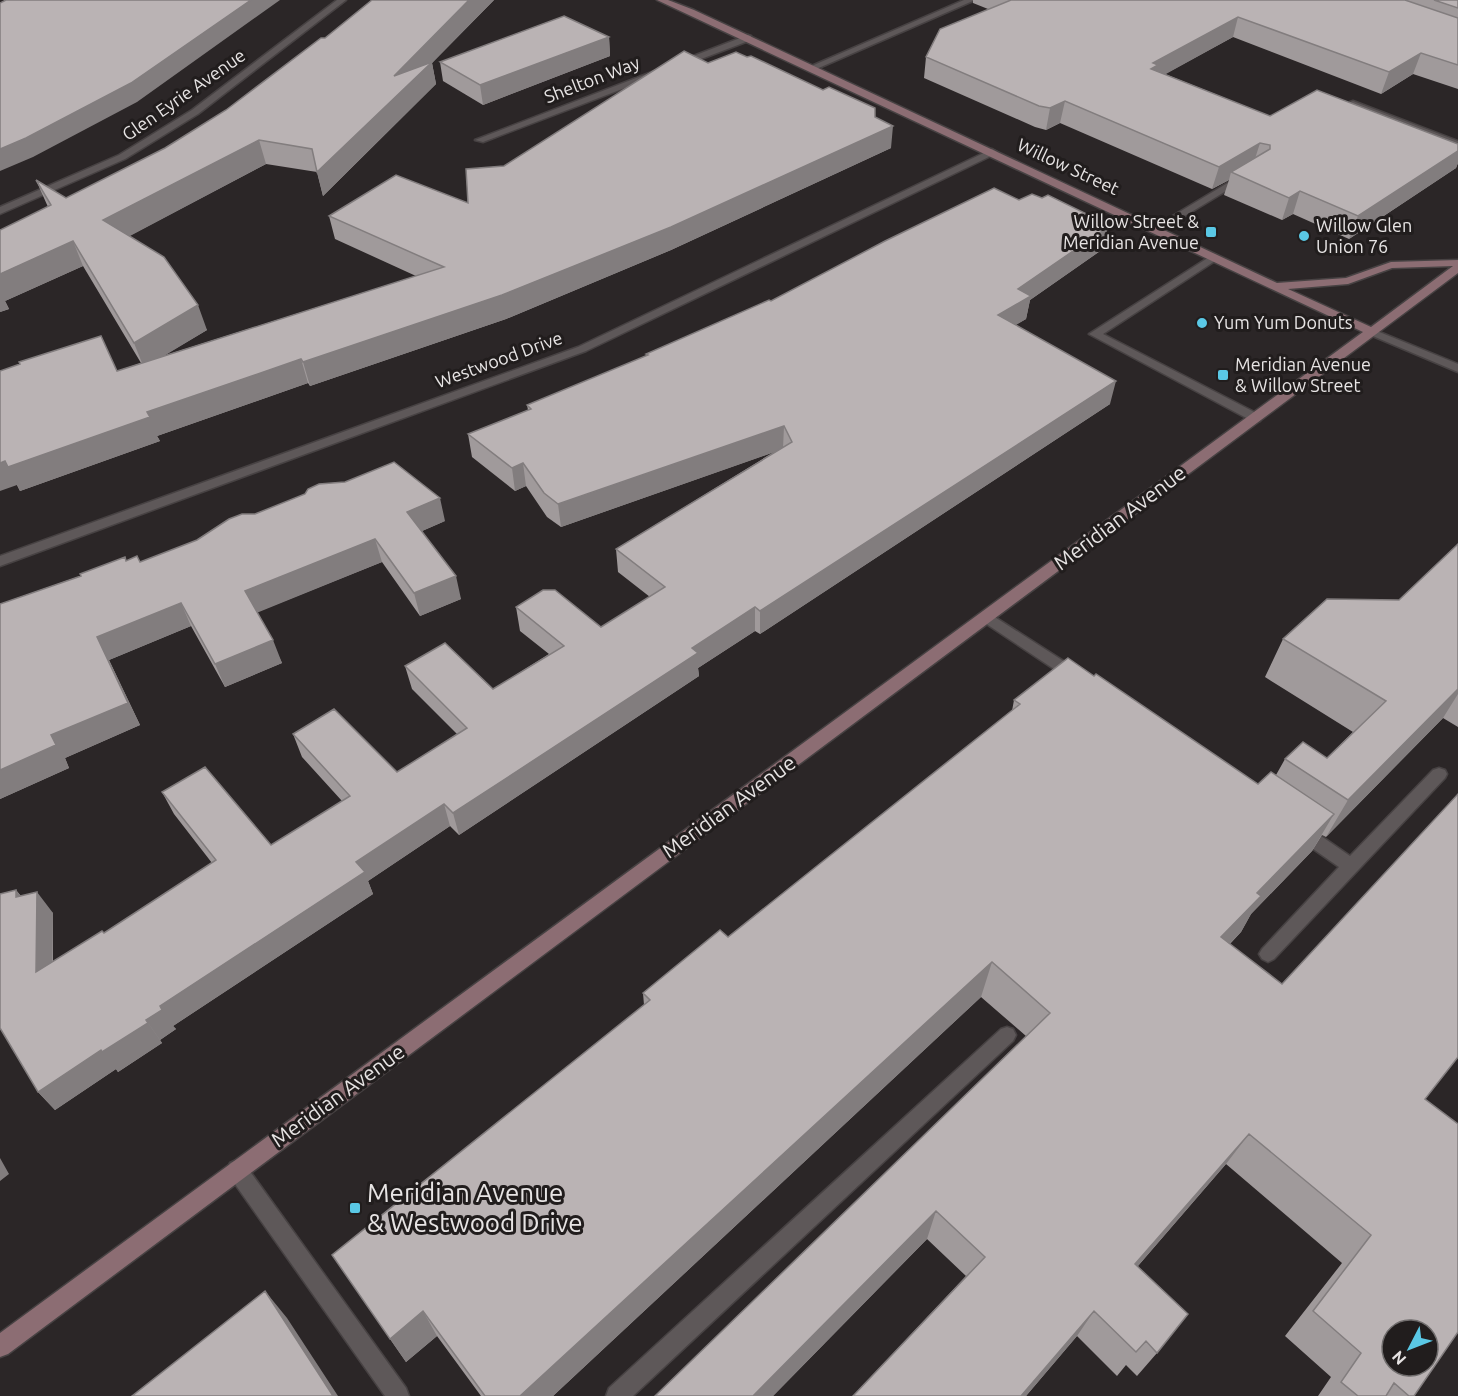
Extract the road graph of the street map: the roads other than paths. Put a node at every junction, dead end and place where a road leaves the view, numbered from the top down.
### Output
1 (342, 0) edge
2 (661, 0) edge
3 (971, 0) edge
4 (748, 38) junction
5 (811, 68) junction
6 (1353, 104) edge
7 (480, 140) dead end
8 (1458, 144) edge
9 (992, 152) junction
10 (1257, 169) edge
11 (0, 211) edge
12 (1156, 229) junction
13 (1214, 258) junction
14 (1458, 263) edge
15 (1458, 268) edge
16 (1275, 286) junction
17 (1372, 332) junction
18 (1458, 368) edge
19 (1256, 418) junction
20 (0, 561) edge
21 (987, 617) junction
22 (1083, 681) edge
23 (1438, 774) dead end
24 (1294, 826) edge
25 (1351, 866) junction
26 (1268, 954) dead end
27 (1007, 1035) dead end
28 (237, 1170) junction
29 (0, 1346) edge
30 (398, 1396) edge
31 (617, 1396) edge

1 - 11 street, Glen Eyrie Avenue
2 - 4 main road, Willow Street
3 - 5 street
4 - 5 main road, Willow Street
4 - 7 street, Shelton Way
5 - 9 main road, Willow Street
6 - 8 street
9 - 12 main road, Willow Street
9 - 20 street, Westwood Drive
10 - 12 street
12 - 13 main road, Willow Street
13 - 16 main road, Willow Street
13 - 19 street
14 - 16 main road
15 - 17 main road, Meridian Avenue
16 - 17 main road, Willow Street
17 - 18 street, Willow Street
17 - 19 main road, Meridian Avenue
19 - 21 main road, Meridian Avenue
21 - 22 street
21 - 28 main road, Meridian Avenue
23 - 25 street
24 - 25 street
25 - 26 street
27 - 31 street
28 - 29 main road, Meridian Avenue
28 - 30 street

